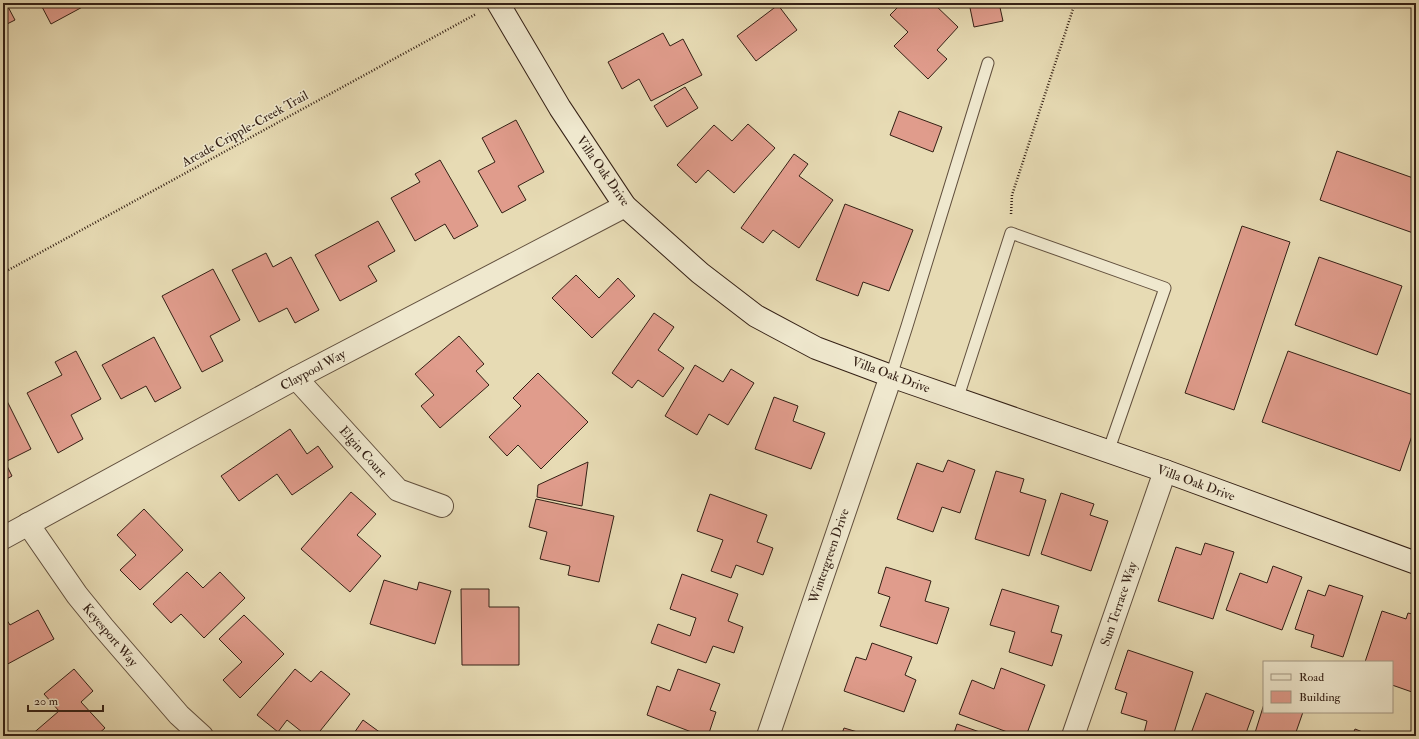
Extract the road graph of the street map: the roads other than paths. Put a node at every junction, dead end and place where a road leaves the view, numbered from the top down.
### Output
1 (490, 7) edge
2 (988, 62) dead end
3 (625, 206) junction
4 (890, 376) junction
5 (296, 378) junction
6 (958, 400) junction
7 (1108, 452) junction
8 (1165, 471) junction
9 (442, 506) dead end
10 (28, 524) junction
11 (3, 538) edge
12 (1416, 563) edge
13 (202, 736) edge
14 (768, 736) edge
15 (1073, 736) edge

1 - 3 street, Villa Oak Drive
2 - 4 lane
3 - 4 street, Villa Oak Drive
3 - 5 street, Claypool Way
4 - 6 street, Villa Oak Drive
4 - 14 street, Wintergreen Drive
5 - 9 street, Elgin Court
5 - 10 street, Claypool Way
6 - 7 street, Villa Oak Drive
6 - 7 lane
7 - 8 street, Villa Oak Drive
8 - 12 street, Villa Oak Drive
8 - 15 street, Sun Terrace Way
10 - 11 street, Claypool Way
10 - 13 street, Keyesport Way

